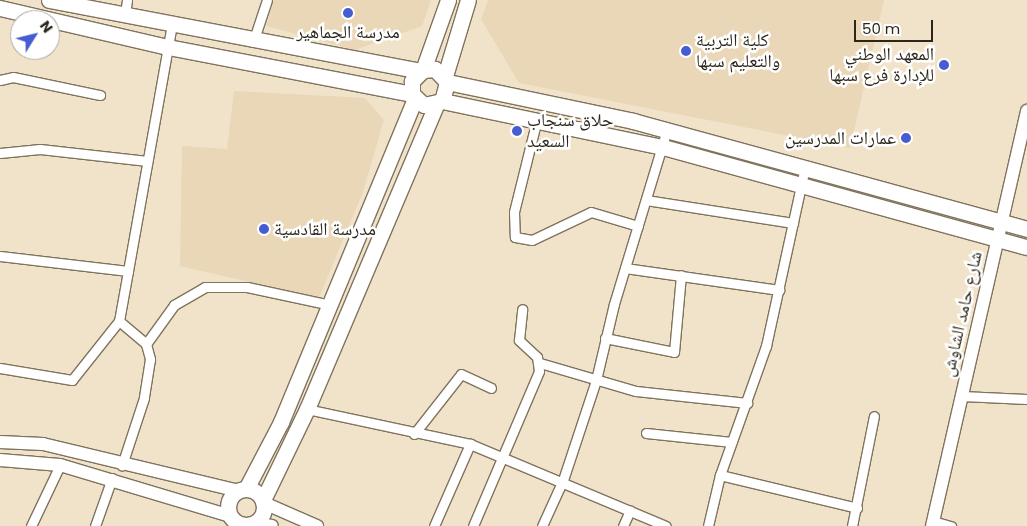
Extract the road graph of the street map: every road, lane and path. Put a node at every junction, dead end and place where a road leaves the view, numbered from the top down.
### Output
1 (49, 0) edge
2 (267, 0) edge
3 (448, 0) edge
4 (468, 0) edge
5 (7, 6) edge
6 (126, 7) edge
7 (172, 24) junction
8 (253, 42) junction
9 (168, 47) junction
10 (421, 71) junction
11 (446, 79) junction
12 (0, 80) edge
13 (100, 95) dead end
14 (413, 96) junction
15 (439, 103) junction
16 (536, 119) junction
17 (1026, 119) edge
18 (667, 130) junction
19 (663, 147) junction
20 (0, 153) edge
21 (147, 161) junction
22 (805, 168) junction
23 (801, 185) junction
24 (646, 200) junction
25 (794, 223) junction
26 (1000, 223) junction
27 (638, 226) junction
28 (1027, 229) edge
29 (996, 240) junction
30 (1027, 247) edge
31 (0, 256) edge
32 (625, 268) junction
33 (128, 271) junction
34 (681, 275) junction
35 (779, 290) junction
36 (330, 305) junction
37 (522, 309) dead end
38 (119, 321) junction
39 (605, 338) junction
40 (146, 344) junction
41 (540, 363) junction
42 (0, 368) edge
43 (596, 380) junction
44 (491, 388) dead end
45 (961, 396) junction
46 (1027, 399) edge
47 (747, 403) junction
48 (307, 410) junction
49 (874, 416) dead end
50 (646, 432) dead end
51 (414, 434) junction
52 (0, 442) edge
53 (732, 442) junction
54 (470, 444) junction
55 (500, 454) junction
56 (0, 460) edge
57 (60, 465) junction
58 (122, 465) junction
59 (720, 475) junction
60 (112, 478) junction
61 (563, 480) junction
62 (242, 490) junction
63 (263, 501) junction
64 (856, 508) junction
65 (630, 510) junction
66 (231, 520) edge
67 (932, 524) edge
68 (251, 525) edge
69 (31, 526) edge
70 (94, 526) edge
71 (272, 526) edge
72 (317, 526) edge
73 (434, 526) edge
74 (473, 526) edge
75 (542, 526) edge
76 (623, 526) edge
77 (666, 526) edge
78 (708, 526) edge
79 (852, 526) edge
80 (951, 526) edge

1 - 6 main road
2 - 8 street
3 - 10 main road
4 - 11 main road
5 - 9 main road
6 - 7 main road
7 - 8 main road
7 - 9 street
8 - 10 main road
9 - 14 main road
9 - 21 street
10 - 11 main road
10 - 14 main road
11 - 15 main road
11 - 18 main road
12 - 13 street
14 - 15 main road
14 - 36 main road
15 - 16 main road
15 - 48 main road
16 - 19 main road
16 - 27 street
17 - 26 main road, شارع حامد الشاوش
18 - 19 street
18 - 22 main road
19 - 23 main road
19 - 24 street
20 - 21 street
21 - 33 street
22 - 23 street
22 - 26 main road
23 - 25 street
23 - 29 main road
24 - 25 street
24 - 27 street
25 - 35 street
26 - 28 main road
26 - 29 main road, شارع حامد الشاوش
27 - 32 street
29 - 30 main road
29 - 45 main road, شارع حامد الشاوش
31 - 33 street
32 - 34 street
32 - 39 street
33 - 38 street
34 - 35 street
34 - 39 street
35 - 47 street
36 - 40 street
36 - 62 main road
37 - 41 street
38 - 40 street
38 - 42 street
39 - 43 street
40 - 58 street
41 - 43 street
41 - 55 street
43 - 47 street
43 - 61 street
44 - 51 street
45 - 46 street
45 - 67 main road, شارع حامد الشاوش
47 - 53 street
48 - 51 street
48 - 63 main road
49 - 64 street
50 - 53 street
51 - 54 street
52 - 58 main road
53 - 59 street
54 - 55 street
54 - 73 street
55 - 61 street
55 - 74 street
56 - 57 main road
57 - 60 main road
57 - 69 street
58 - 62 main road
59 - 64 street
59 - 78 street
60 - 66 main road
60 - 70 street
61 - 65 street
61 - 75 street
62 - 63 main road
62 - 66 main road
63 - 68 main road
63 - 72 main road
64 - 79 street
65 - 76 street
65 - 77 street
66 - 68 main road
67 - 80 street
68 - 71 main road

